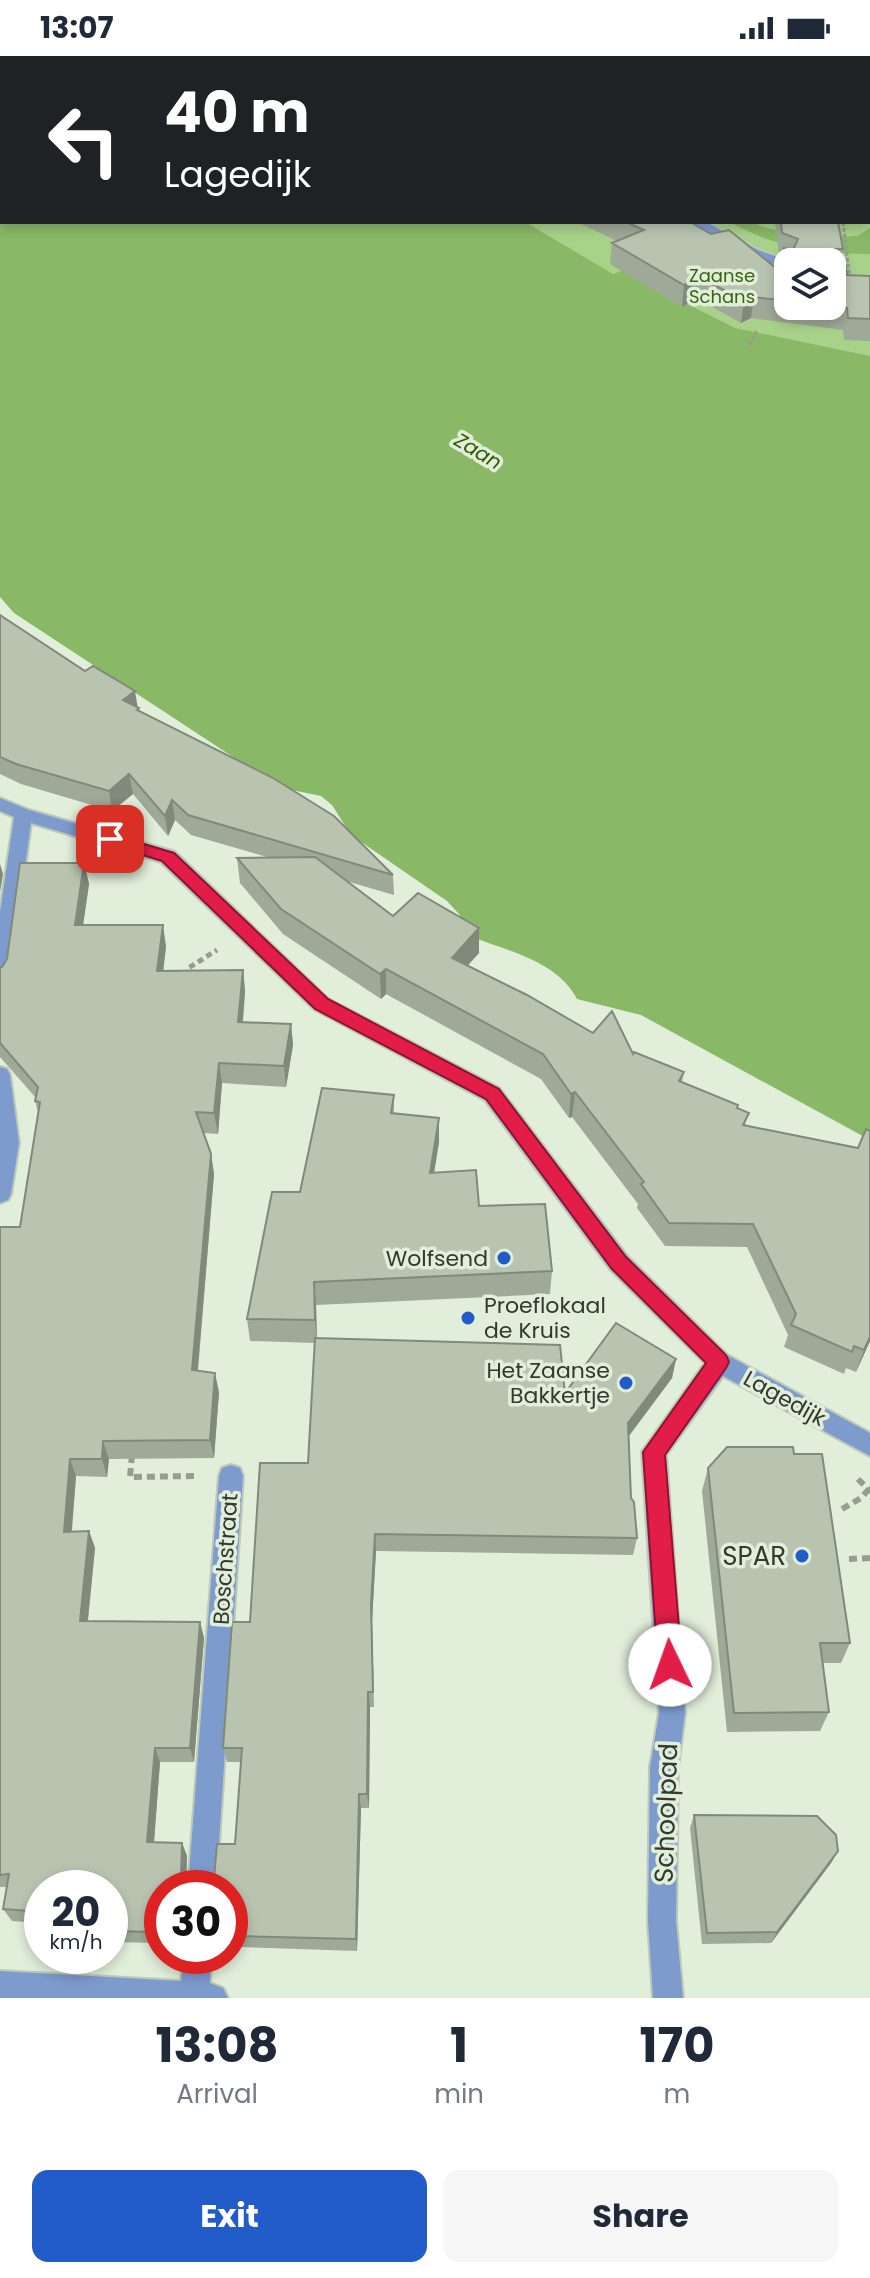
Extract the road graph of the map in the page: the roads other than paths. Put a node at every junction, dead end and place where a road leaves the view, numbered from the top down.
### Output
1 (701, 224) edge
2 (774, 260) edge
3 (0, 804) edge
4 (23, 814) junction
5 (0, 980) edge
6 (0, 1075) edge
7 (0, 1194) edge
8 (719, 1362) junction
9 (870, 1445) edge
10 (231, 1476) road end
11 (203, 1870) edge
12 (200, 1974) edge
13 (0, 1986) edge
14 (204, 1997) edge
15 (668, 1998) edge

1 - 2 street
3 - 4 street, Lagedijk
4 - 5 street
4 - 8 street, Lagedijk
6 - 7 street
8 - 9 street, Lagedijk
8 - 15 street, Schoolpad
10 - 11 street, Boschstraat
12 - 14 street
13 - 14 street

